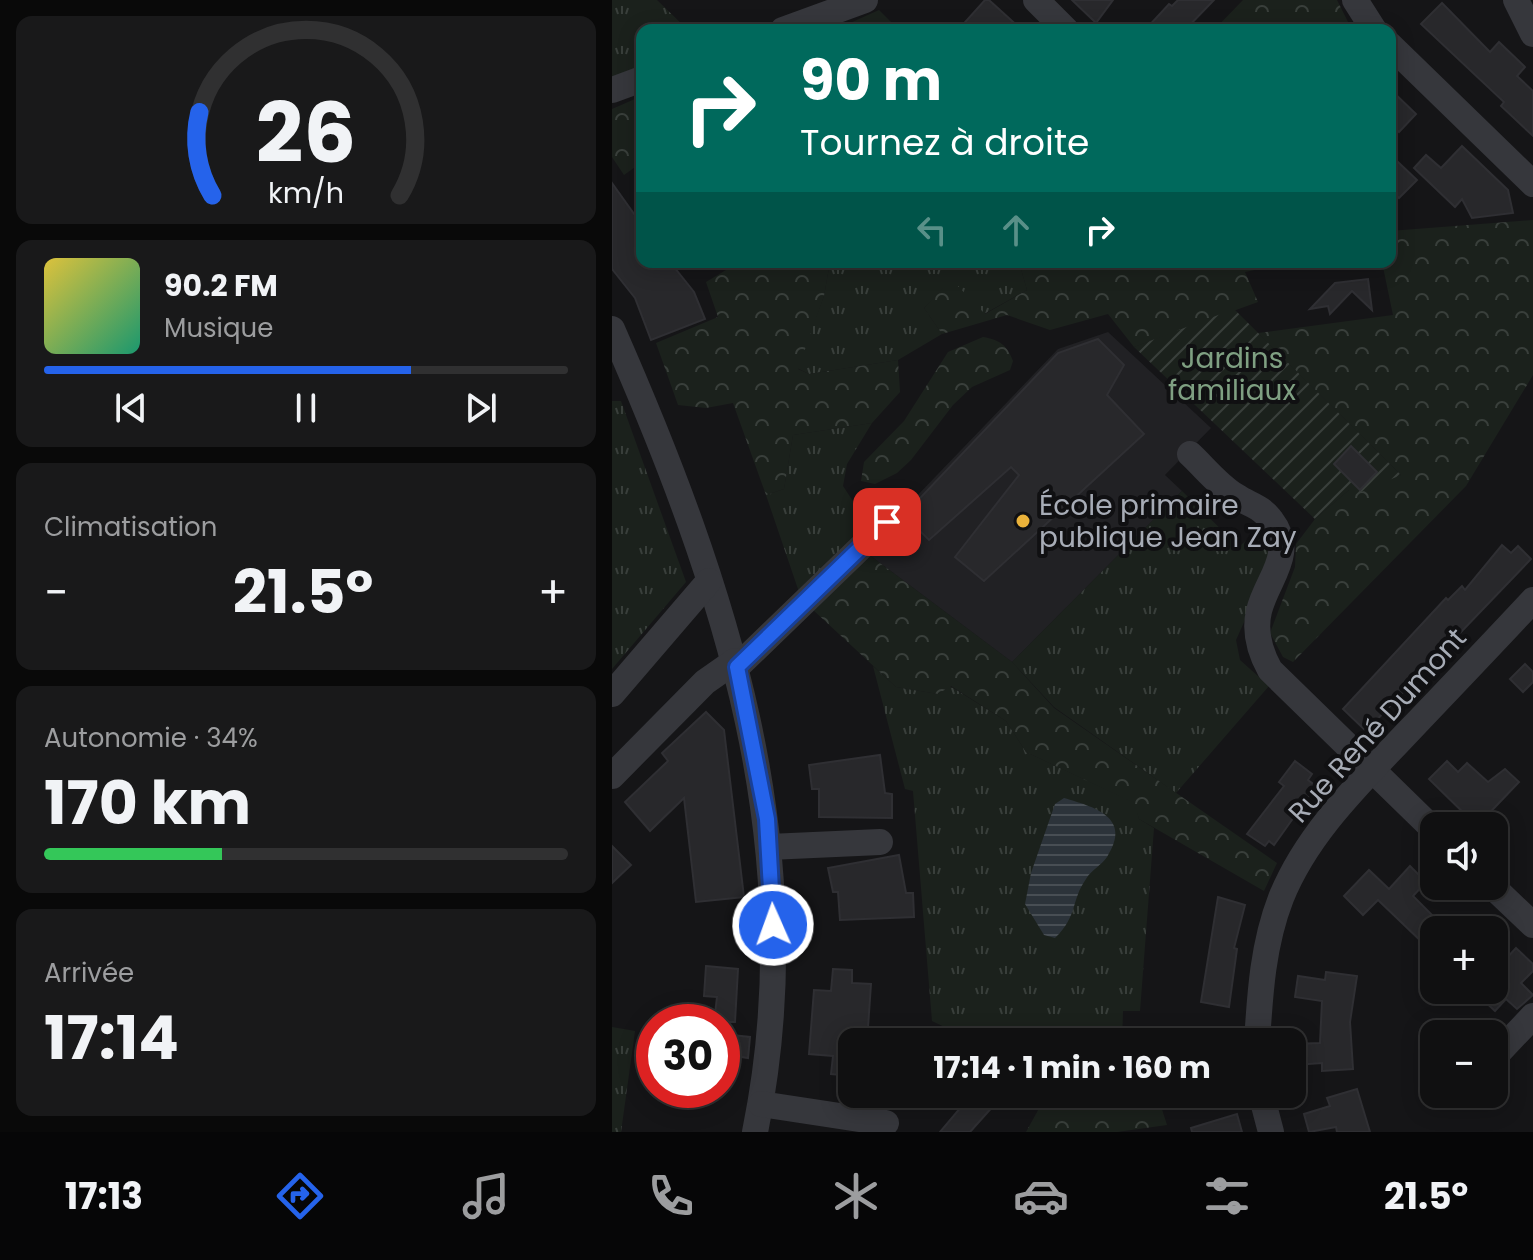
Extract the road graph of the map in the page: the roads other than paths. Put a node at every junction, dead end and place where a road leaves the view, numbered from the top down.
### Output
1 (865, 0) edge
2 (1036, 0) edge
3 (1355, 0) edge
4 (1516, 0) edge
5 (799, 24) edge
6 (1060, 24) edge
7 (1370, 24) edge
8 (1533, 34) edge
9 (1396, 51) edge
10 (636, 81) edge
11 (612, 90) edge
12 (1533, 184) edge
13 (612, 329) edge
14 (1190, 454) dead end
15 (887, 522) dead end
16 (709, 581) junction
17 (1533, 600) edge
18 (736, 664) junction
19 (612, 694) edge
20 (1374, 768) junction
21 (612, 776) edge
22 (1420, 816) edge
23 (880, 842) dead end
24 (769, 847) junction
25 (1507, 900) edge
26 (1533, 925) edge
27 (1533, 1016) edge
28 (1258, 1028) edge
29 (1508, 1042) edge
30 (761, 1104) junction
31 (1265, 1108) edge
32 (886, 1123) dead end
33 (755, 1132) edge
34 (1271, 1132) edge

1 - 5 street
2 - 6 street
3 - 7 street
4 - 8 street
9 - 12 street
10 - 11 street
13 - 16 street
14 - 20 street
15 - 18 street
16 - 18 street
16 - 19 street
17 - 20 street, Rue René Dumont
18 - 21 street
18 - 24 street
20 - 22 street
20 - 28 street, Rue René Dumont
23 - 24 street
24 - 30 street
25 - 26 street
27 - 29 street
30 - 32 street
30 - 33 street
31 - 34 street

